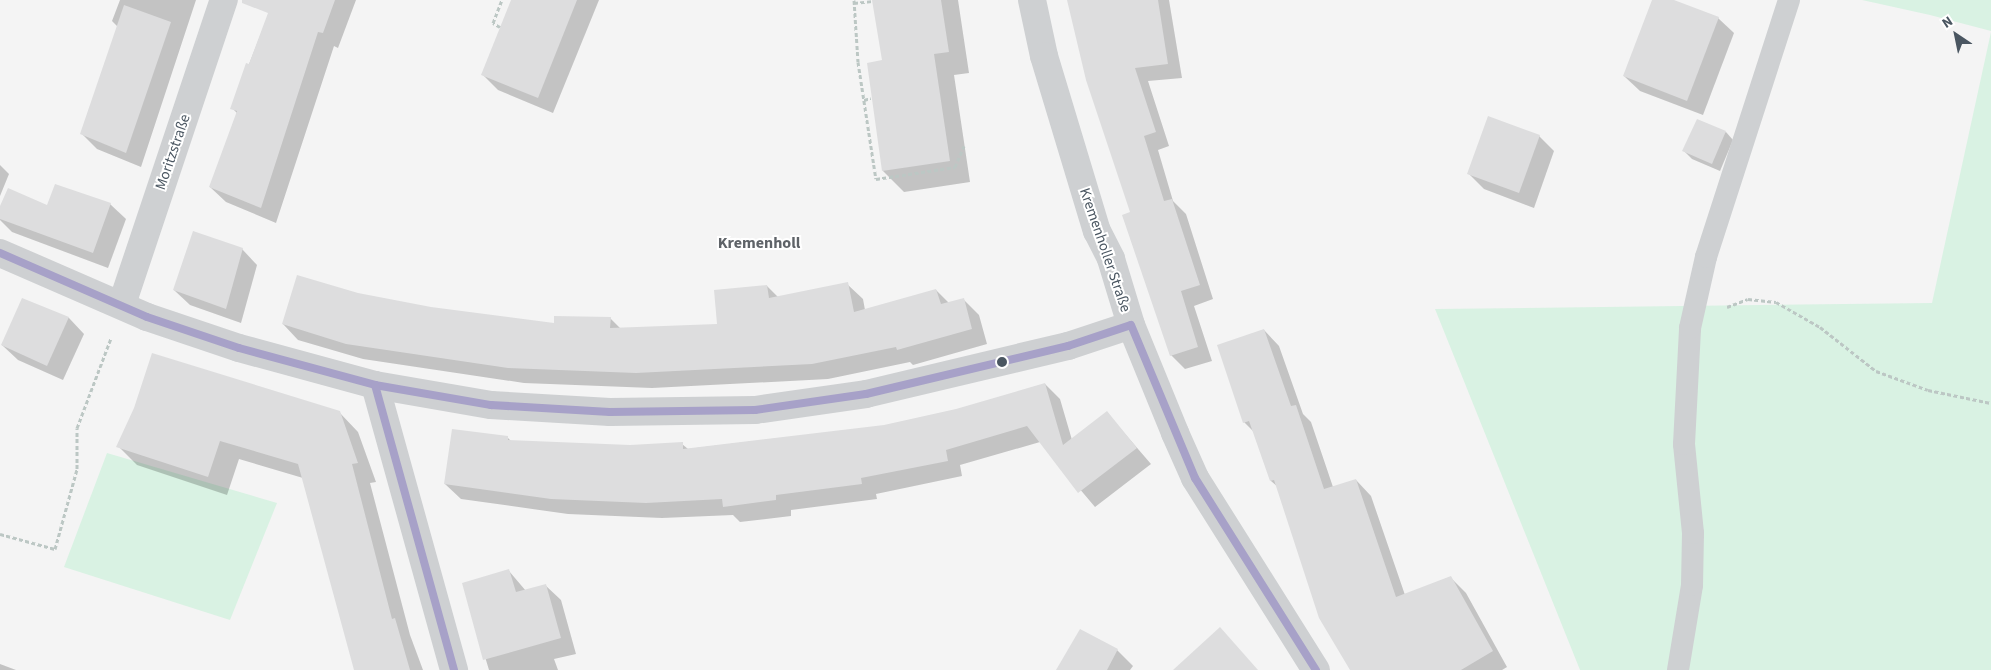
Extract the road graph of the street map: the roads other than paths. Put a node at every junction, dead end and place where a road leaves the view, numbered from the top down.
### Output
1 (224, 0) edge
2 (1032, 0) edge
3 (1789, 0) edge
4 (0, 253) edge
5 (122, 304) junction
6 (1131, 325) junction
7 (374, 385) junction
8 (1314, 669) edge
9 (454, 670) edge
10 (1678, 670) edge

1 - 5 street, Moritzstraße
2 - 6 street, Kremenholler Straße
3 - 10 lane
4 - 5 street
5 - 7 street
6 - 7 street
6 - 8 street, Kremenholler Straße
7 - 9 street

